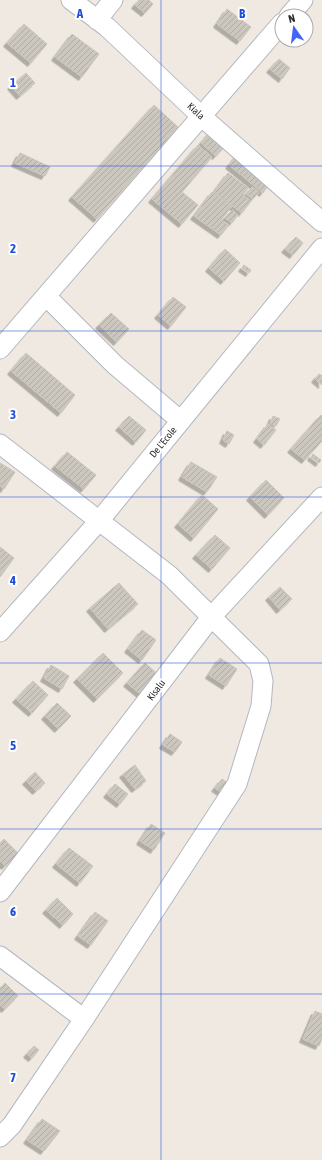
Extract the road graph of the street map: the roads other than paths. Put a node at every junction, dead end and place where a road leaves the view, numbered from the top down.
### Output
1 (71, 0) edge
2 (113, 0) edge
3 (303, 0) edge
4 (296, 8) edge
5 (98, 20) junction
6 (274, 33) edge
7 (201, 116) junction
8 (322, 222) edge
9 (322, 248) edge
10 (46, 297) junction
11 (0, 349) edge
12 (181, 421) junction
13 (0, 444) edge
14 (322, 497) edge
15 (98, 521) junction
16 (212, 616) junction
17 (0, 632) edge
18 (0, 892) edge
19 (0, 956) edge
20 (84, 1019) junction
21 (0, 1137) edge

1 - 5 street, Kiala
2 - 5 street
3 - 4 street
5 - 7 street, Kiala
6 - 7 street
7 - 8 street, Kiala
7 - 10 street
9 - 12 street, De L'Ecole
10 - 11 street
10 - 12 street
12 - 15 street, De L'Ecole
13 - 15 street
14 - 16 street, Kisalu
15 - 16 street
15 - 17 street, De L'Ecole
16 - 18 street, Kisalu
16 - 20 street
19 - 20 street
20 - 21 street

